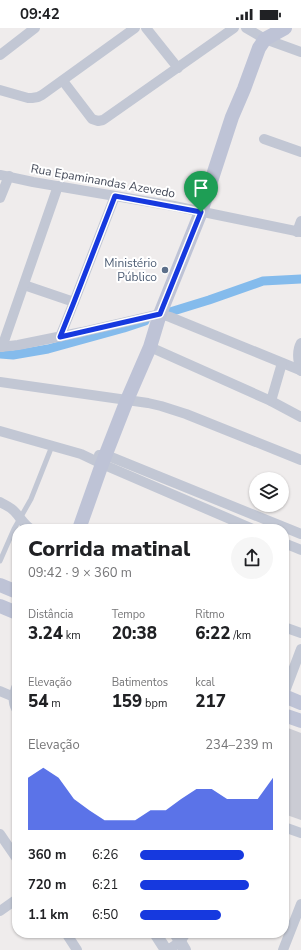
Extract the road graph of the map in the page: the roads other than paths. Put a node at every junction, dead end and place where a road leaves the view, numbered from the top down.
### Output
1 (35, 28) edge
2 (135, 28) edge
3 (146, 28) edge
4 (234, 28) edge
5 (246, 28) edge
6 (285, 28) edge
7 (265, 39) junction
8 (301, 52) edge
9 (0, 55) edge
10 (178, 68) junction
11 (63, 81) junction
12 (0, 90) edge
13 (264, 139) dead end
14 (301, 152) edge
15 (4, 176) edge
16 (58, 186) junction
17 (115, 196) junction
18 (0, 198) edge
19 (201, 212) junction
20 (301, 221) edge
21 (299, 232) edge
22 (24, 285) junction
23 (74, 302) junction
24 (160, 314) junction
25 (60, 337) junction
26 (301, 343) edge
27 (1, 347) edge
28 (150, 347) junction
29 (282, 363) junction
30 (301, 371) edge
31 (0, 382) edge
32 (127, 400) junction
33 (271, 401) junction
34 (301, 417) edge
35 (0, 431) edge
36 (52, 446) junction
37 (104, 460) junction
38 (301, 460) edge
39 (0, 502) edge
40 (20, 518) junction
41 (17, 524) edge
42 (26, 524) edge
43 (81, 524) edge
44 (242, 524) edge
45 (268, 524) edge
46 (289, 531) edge
47 (301, 534) edge
48 (12, 535) edge
49 (289, 544) edge
50 (301, 550) edge
51 (0, 561) edge
52 (0, 585) edge
53 (12, 590) edge
54 (0, 606) edge
55 (12, 611) edge
56 (289, 629) edge
57 (301, 633) edge
58 (301, 649) edge
59 (289, 681) edge
60 (0, 691) edge
61 (12, 696) edge
62 (289, 697) edge
63 (301, 703) edge
64 (289, 717) edge
65 (301, 722) edge
66 (289, 828) edge
67 (301, 833) edge
68 (0, 834) edge
69 (12, 852) edge
70 (12, 903) edge
71 (301, 904) edge
72 (0, 911) edge
73 (289, 935) edge
74 (69, 938) edge
75 (159, 938) edge
76 (288, 938) edge
77 (182, 940) edge
78 (77, 950) edge
79 (167, 950) edge
80 (283, 950) edge

1 - 9 street
2 - 11 street
3 - 10 street
4 - 10 street
5 - 7 street
6 - 7 main road
7 - 8 street
7 - 19 main road
10 - 11 street
11 - 12 street
13 - 14 street
15 - 16 street, Rua Epaminandas Azevedo
15 - 18 street
16 - 17 street, Rua Epaminandas Azevedo
16 - 22 street
17 - 19 street, Rua Epaminandas Azevedo
17 - 23 street
19 - 21 street, Rua Epaminandas Azevedo
19 - 24 main road
20 - 21 street
22 - 23 street
22 - 27 street
23 - 25 street
24 - 25 street
24 - 28 main road
24 - 29 street
25 - 27 street
26 - 30 street
28 - 32 main road
28 - 33 street
29 - 30 street
29 - 33 street
31 - 32 street
32 - 37 main road
32 - 38 street
33 - 34 street
35 - 36 street
36 - 37 street
36 - 40 lane
37 - 43 main road
37 - 44 street
37 - 45 street
39 - 40 street
40 - 41 lane
40 - 42 street
46 - 47 street
48 - 51 lane
49 - 50 street
52 - 53 main road
54 - 55 main road
56 - 57 street
58 - 59 street
60 - 61 street
62 - 63 main road
64 - 65 main road
66 - 67 street
68 - 69 street
70 - 72 street
71 - 73 street
74 - 78 street
75 - 79 street
76 - 80 street
77 - 79 street

